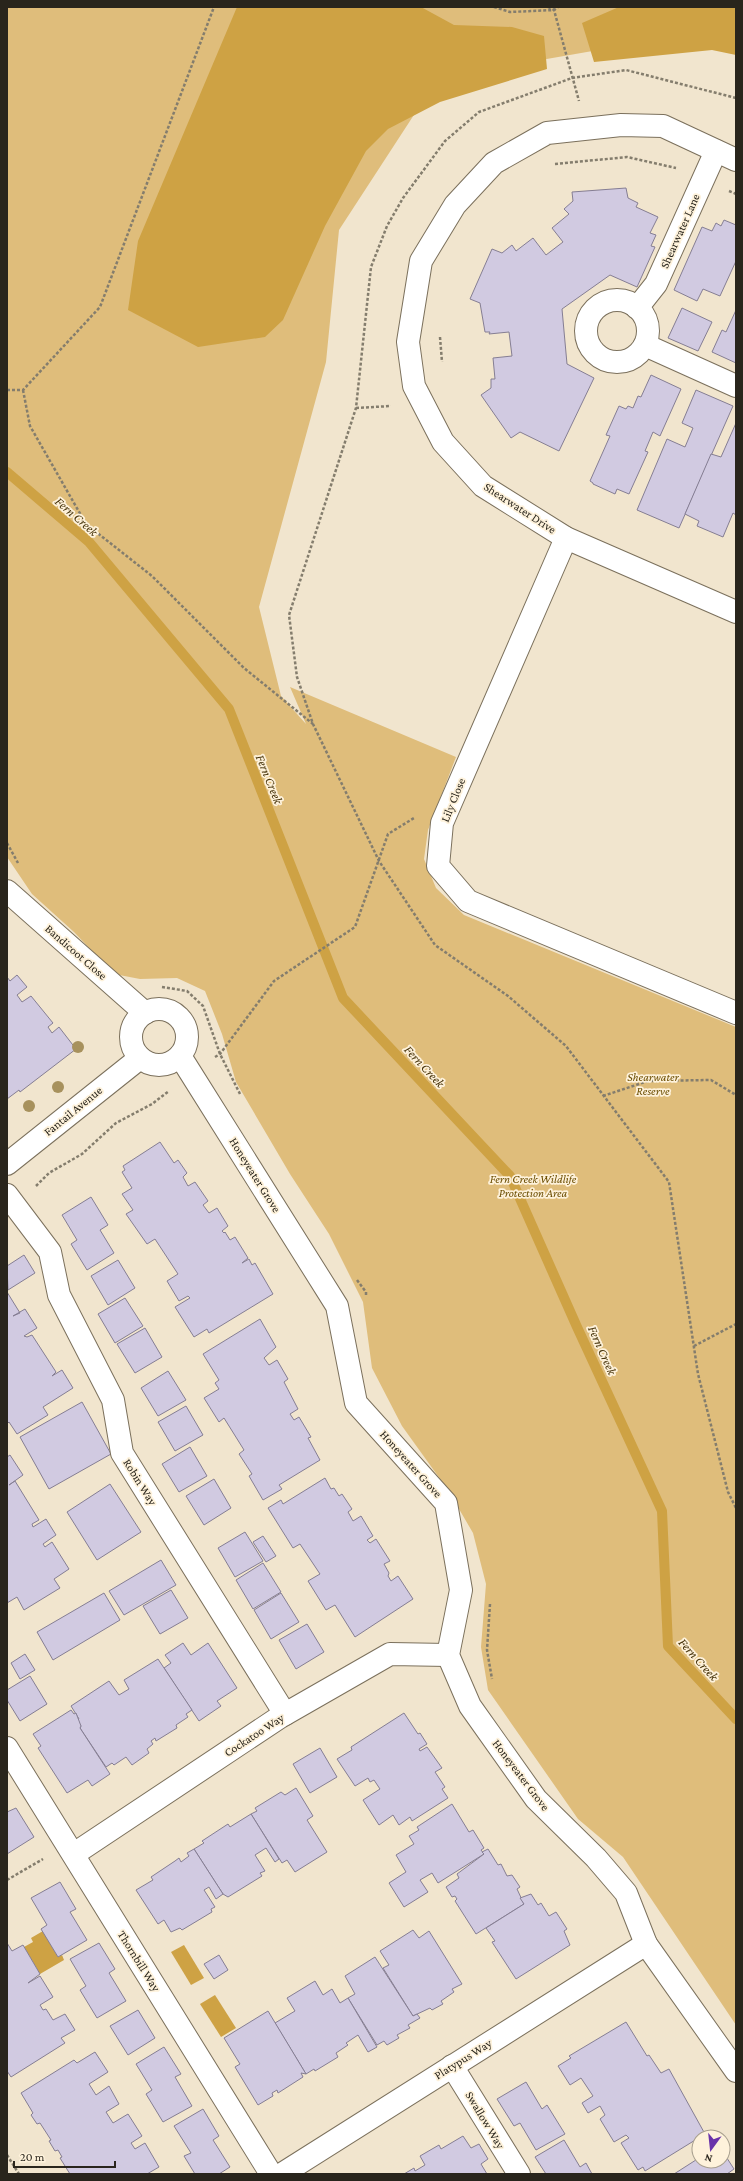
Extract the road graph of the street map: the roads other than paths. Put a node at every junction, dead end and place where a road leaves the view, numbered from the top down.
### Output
1 (716, 151) junction
2 (736, 160) edge
3 (637, 308) junction
4 (645, 345) junction
5 (736, 386) edge
6 (566, 538) junction
7 (736, 612) edge
8 (7, 890) edge
9 (145, 1013) junction
10 (736, 1013) edge
11 (140, 1058) junction
12 (185, 1065) junction
13 (7, 1164) edge
14 (11, 1200) edge
15 (448, 1655) junction
16 (285, 1714) junction
17 (7, 1748) edge
18 (70, 1850) junction
19 (646, 1944) junction
20 (452, 2066) junction
21 (736, 2071) edge
22 (271, 2174) edge
23 (282, 2174) edge
24 (519, 2174) edge

1 - 2 street, Shearwater Drive
1 - 3 street, Shearwater Lane
1 - 6 street, Shearwater Drive
3 - 4 street
3 - 4 street
4 - 5 street
6 - 7 street, Shearwater Drive
6 - 10 street, Lily Close
8 - 9 street, Bandicoot Close
9 - 11 street
9 - 12 street
11 - 12 street
11 - 13 street, Fantail Avenue
12 - 15 street, Honeyeater Grove
14 - 16 street, Robin Way
15 - 16 street, Cockatoo Way
15 - 19 street, Honeyeater Grove
16 - 18 street, Cockatoo Way
17 - 18 street, Thornbill Way
18 - 22 street, Thornbill Way
19 - 20 street, Platypus Way
19 - 21 street, Honeyeater Grove
20 - 23 street, Platypus Way
20 - 24 street, Swallow Way

